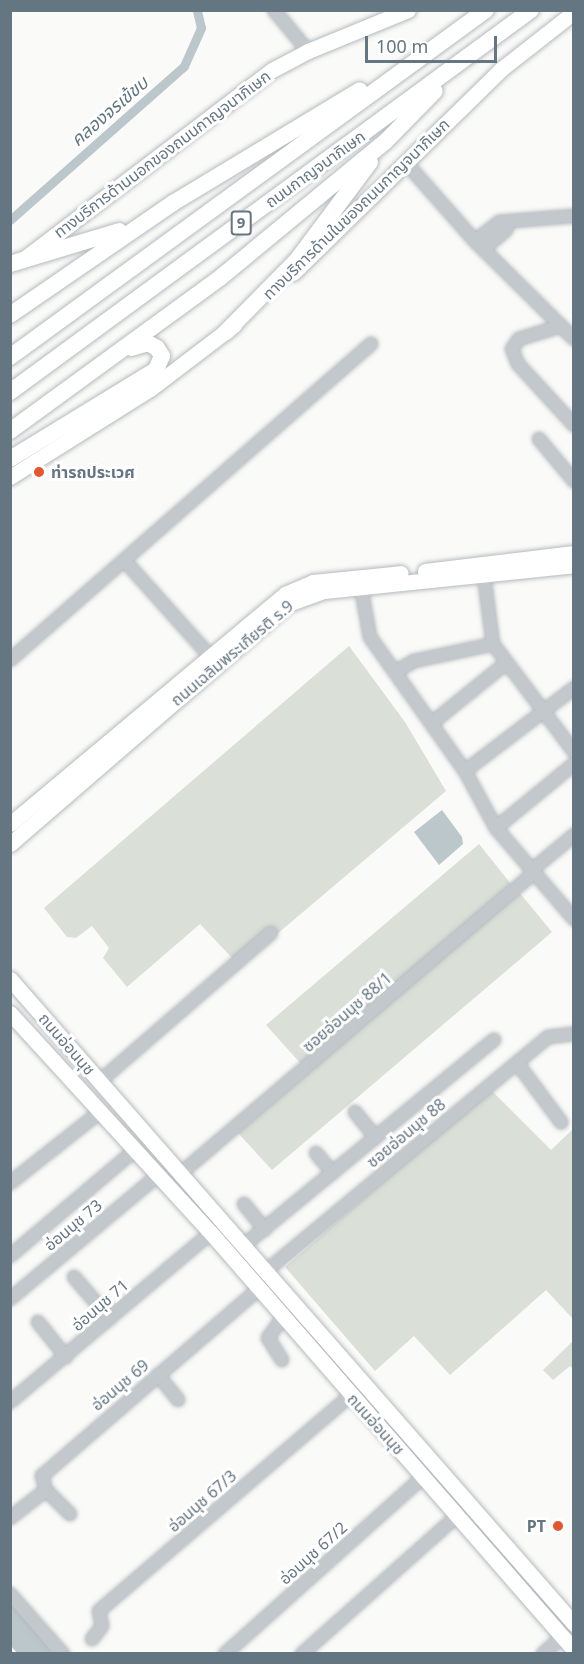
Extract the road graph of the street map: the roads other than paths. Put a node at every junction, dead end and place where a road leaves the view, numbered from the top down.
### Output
1 (274, 10) edge
2 (408, 10) edge
3 (486, 10) edge
4 (531, 10) edge
5 (573, 12) edge
6 (392, 13) edge
7 (308, 51) junction
8 (428, 53) junction
9 (472, 54) junction
10 (385, 142) junction
11 (407, 164) junction
12 (573, 216) edge
13 (143, 223) junction
14 (479, 245) junction
15 (15, 263) edge
16 (10, 315) edge
17 (561, 326) junction
18 (226, 332) junction
19 (573, 337) edge
20 (371, 344) dead end
21 (10, 357) edge
22 (84, 378) junction
23 (10, 392) edge
24 (573, 425) edge
25 (10, 431) edge
26 (539, 439) dead end
27 (10, 459) edge
28 (10, 477) edge
29 (573, 481) edge
30 (573, 553) edge
31 (125, 561) junction
32 (573, 565) edge
33 (484, 575) junction
34 (361, 587) junction
35 (493, 644) junction
36 (209, 655) junction
37 (10, 660) edge
38 (506, 663) junction
39 (395, 672) junction
40 (573, 688) edge
41 (542, 712) junction
42 (432, 723) junction
43 (573, 752) edge
44 (573, 764) edge
45 (465, 771) junction
46 (10, 824) edge
47 (496, 828) junction
48 (573, 835) edge
49 (10, 844) edge
50 (533, 872) junction
51 (571, 911) edge
52 (271, 933) dead end
53 (10, 979) edge
54 (10, 993) edge
55 (10, 1013) edge
56 (573, 1034) edge
57 (494, 1040) dead end
58 (517, 1063) junction
59 (99, 1087) junction
60 (100, 1112) junction
61 (355, 1112) dead end
62 (561, 1122) dead end
63 (376, 1138) junction
64 (134, 1151) junction
65 (316, 1153) dead end
66 (159, 1169) junction
67 (333, 1173) junction
68 (180, 1174) junction
69 (10, 1183) edge
70 (194, 1192) junction
71 (244, 1204) dead end
72 (265, 1230) junction
73 (210, 1233) junction
74 (243, 1246) junction
75 (10, 1256) edge
76 (266, 1272) junction
77 (74, 1277) dead end
78 (259, 1289) junction
79 (10, 1299) edge
80 (283, 1317) junction
81 (110, 1319) junction
82 (39, 1322) dead end
83 (66, 1357) junction
84 (282, 1360) dead end
85 (158, 1375) junction
86 (350, 1396) junction
87 (178, 1400) dead end
88 (10, 1402) edge
89 (423, 1477) junction
90 (46, 1490) junction
91 (70, 1514) dead end
92 (457, 1516) junction
93 (10, 1518) edge
94 (10, 1594) edge
95 (571, 1617) edge
96 (562, 1637) junction
97 (92, 1639) dead end
98 (573, 1650) edge
99 (63, 1653) edge
100 (225, 1653) edge
101 (302, 1653) edge
102 (543, 1653) edge

1 - 7 street
2 - 6 main road, ทางบริการด้านนอกของถนนกาญจนาภิเษก
3 - 8 highway, ถนนกาญจนาภิเษก / 9
4 - 9 highway, ถนนกาญจนาภิเษก / 9
5 - 11 main road, ทางบริการด้านในของถนนกาญจนาภิเษก
6 - 7 main road, ทางบริการด้านนอกของถนนกาญจนาภิเษก
7 - 15 main road, ทางบริการด้านนอกของถนนกาญจนาภิเษก
8 - 13 highway
8 - 21 highway, ถนนกาญจนาภิเษก / 9
9 - 10 highway
9 - 23 highway, ถนนกาญจนาภิเษก / 9
10 - 18 highway
10 - 22 highway
11 - 14 street
11 - 18 main road, ทางบริการด้านในของถนนกาญจนาภิเษก
12 - 14 street
13 - 15 highway
13 - 16 highway
14 - 17 street
17 - 19 street
17 - 24 street
18 - 28 main road, ทางบริการด้านในของถนนกาญจนาภิเษก
20 - 31 street
22 - 25 highway
22 - 27 highway
26 - 29 street
30 - 36 main road, ถนนเฉลิมพระเกียรติ ร.9
31 - 36 street
31 - 37 street
32 - 33 main road, ถนนเฉลิมพระเกียรติ ร.9
33 - 34 main road, ถนนเฉลิมพระเกียรติ ร.9
33 - 35 street
34 - 39 street
34 - 49 main road, ถนนเฉลิมพระเกียรติ ร.9
35 - 38 street
35 - 39 street
36 - 46 main road, ถนนเฉลิมพระเกียรติ ร.9
38 - 41 street
38 - 42 street
39 - 42 street
40 - 41 street
41 - 43 street
41 - 45 street
42 - 45 street
44 - 47 street
45 - 47 street
47 - 50 street
48 - 50 street, ซอยอ่อนนุช 88/1
50 - 51 street
50 - 68 street, ซอยอ่อนนุช 88/1
52 - 59 street
53 - 59 main road, ถนนอ่อนนุช
54 - 59 main road, ถนนอ่อนนุช
55 - 60 main road, ถนนอ่อนนุช
56 - 58 street, ซอยอ่อนนุช 88
57 - 63 street
58 - 62 street
58 - 76 street, ซอยอ่อนนุช 88
59 - 66 main road, ถนนอ่อนนุช
59 - 68 main road, ถนนอ่อนนุช
60 - 64 main road, ถนนอ่อนนุช
60 - 69 street
61 - 63 street
63 - 67 street
64 - 66 main road, ถนนอ่อนนุช
64 - 75 street
65 - 67 street
66 - 70 main road, ถนนอ่อนนุช
66 - 73 main road, ถนนอ่อนนุช
66 - 79 street, อ่อนนุช 73
67 - 72 street
68 - 70 main road, ถนนอ่อนนุช
70 - 74 main road, ถนนอ่อนนุช
71 - 72 street
72 - 74 street
73 - 78 main road, ถนนอ่อนนุช
73 - 81 street, อ่อนนุช 71
74 - 76 main road, ถนนอ่อนนุช
76 - 95 main road, ถนนอ่อนนุช
77 - 81 street
78 - 80 main road, ถนนอ่อนนุช
78 - 85 street, อ่อนนุช 69
80 - 84 street
80 - 86 main road, ถนนอ่อนนุช
81 - 83 street, อ่อนนุช 71
82 - 83 street
83 - 88 street, อ่อนนุช 71
85 - 87 street
85 - 90 street, อ่อนนุช 69
86 - 89 main road, ถนนอ่อนนุช
86 - 97 street, อ่อนนุช 67/3
89 - 92 main road, ถนนอ่อนนุช
89 - 100 street, อ่อนนุช 67/2
90 - 91 street
90 - 93 street
92 - 96 main road, ถนนอ่อนนุช
92 - 101 street
94 - 99 street
96 - 98 main road, ถนนอ่อนนุช
96 - 102 street

